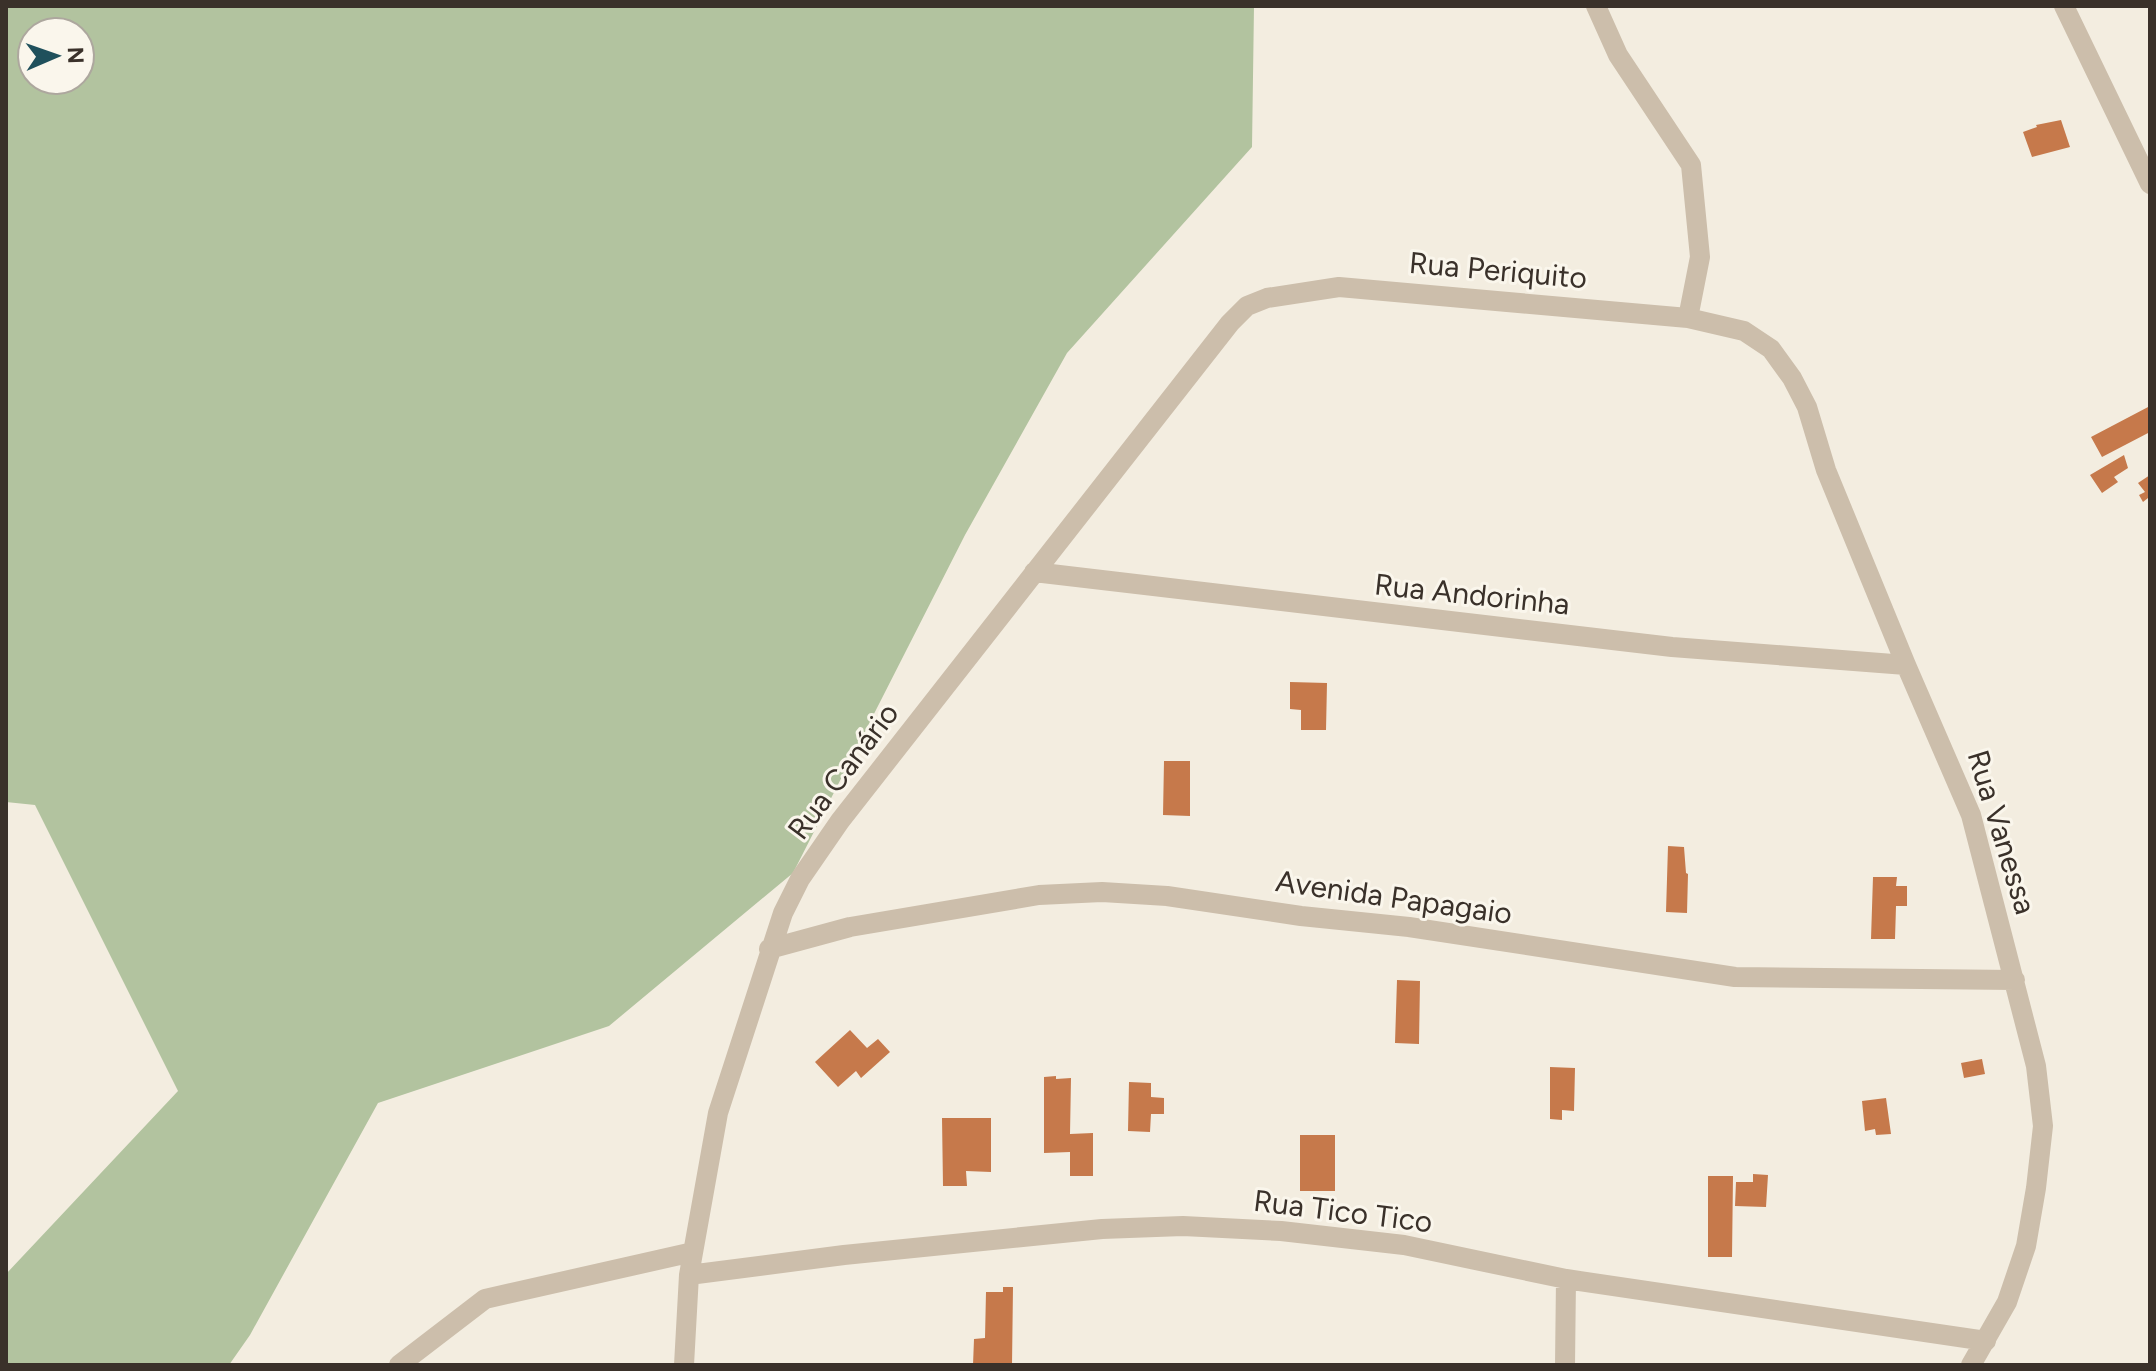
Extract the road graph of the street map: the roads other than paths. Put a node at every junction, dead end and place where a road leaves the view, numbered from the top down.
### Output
1 (1596, 6) edge
2 (2064, 6) edge
3 (2150, 184) edge
4 (1247, 306) joint
5 (1688, 318) junction
6 (1744, 331) joint
7 (1034, 572) junction
8 (1906, 665) junction
9 (769, 949) junction
10 (2015, 980) junction
11 (693, 1252) junction
12 (689, 1275) junction
13 (1566, 1279) junction
14 (1986, 1341) junction
15 (399, 1365) edge
16 (684, 1365) edge
17 (1565, 1365) edge
18 (1971, 1365) edge

1 - 5 street
2 - 3 street
4 - 5 street, Rua Periquito
4 - 7 street, Rua Canário
5 - 6 street, Rua Periquito
6 - 8 street, Rua Vanessa
7 - 8 street, Rua Andorinha
7 - 9 street, Rua Canário
8 - 10 street, Rua Vanessa
9 - 10 street, Avenida Papagaio
9 - 11 street, Rua Canário
10 - 14 street, Rua Vanessa
11 - 12 street, Rua Canário
11 - 15 street
12 - 13 street, Rua Tico Tico
12 - 16 street, Rua Canário
13 - 14 street, Rua Tico Tico
13 - 17 street
14 - 18 street, Rua Vanessa

